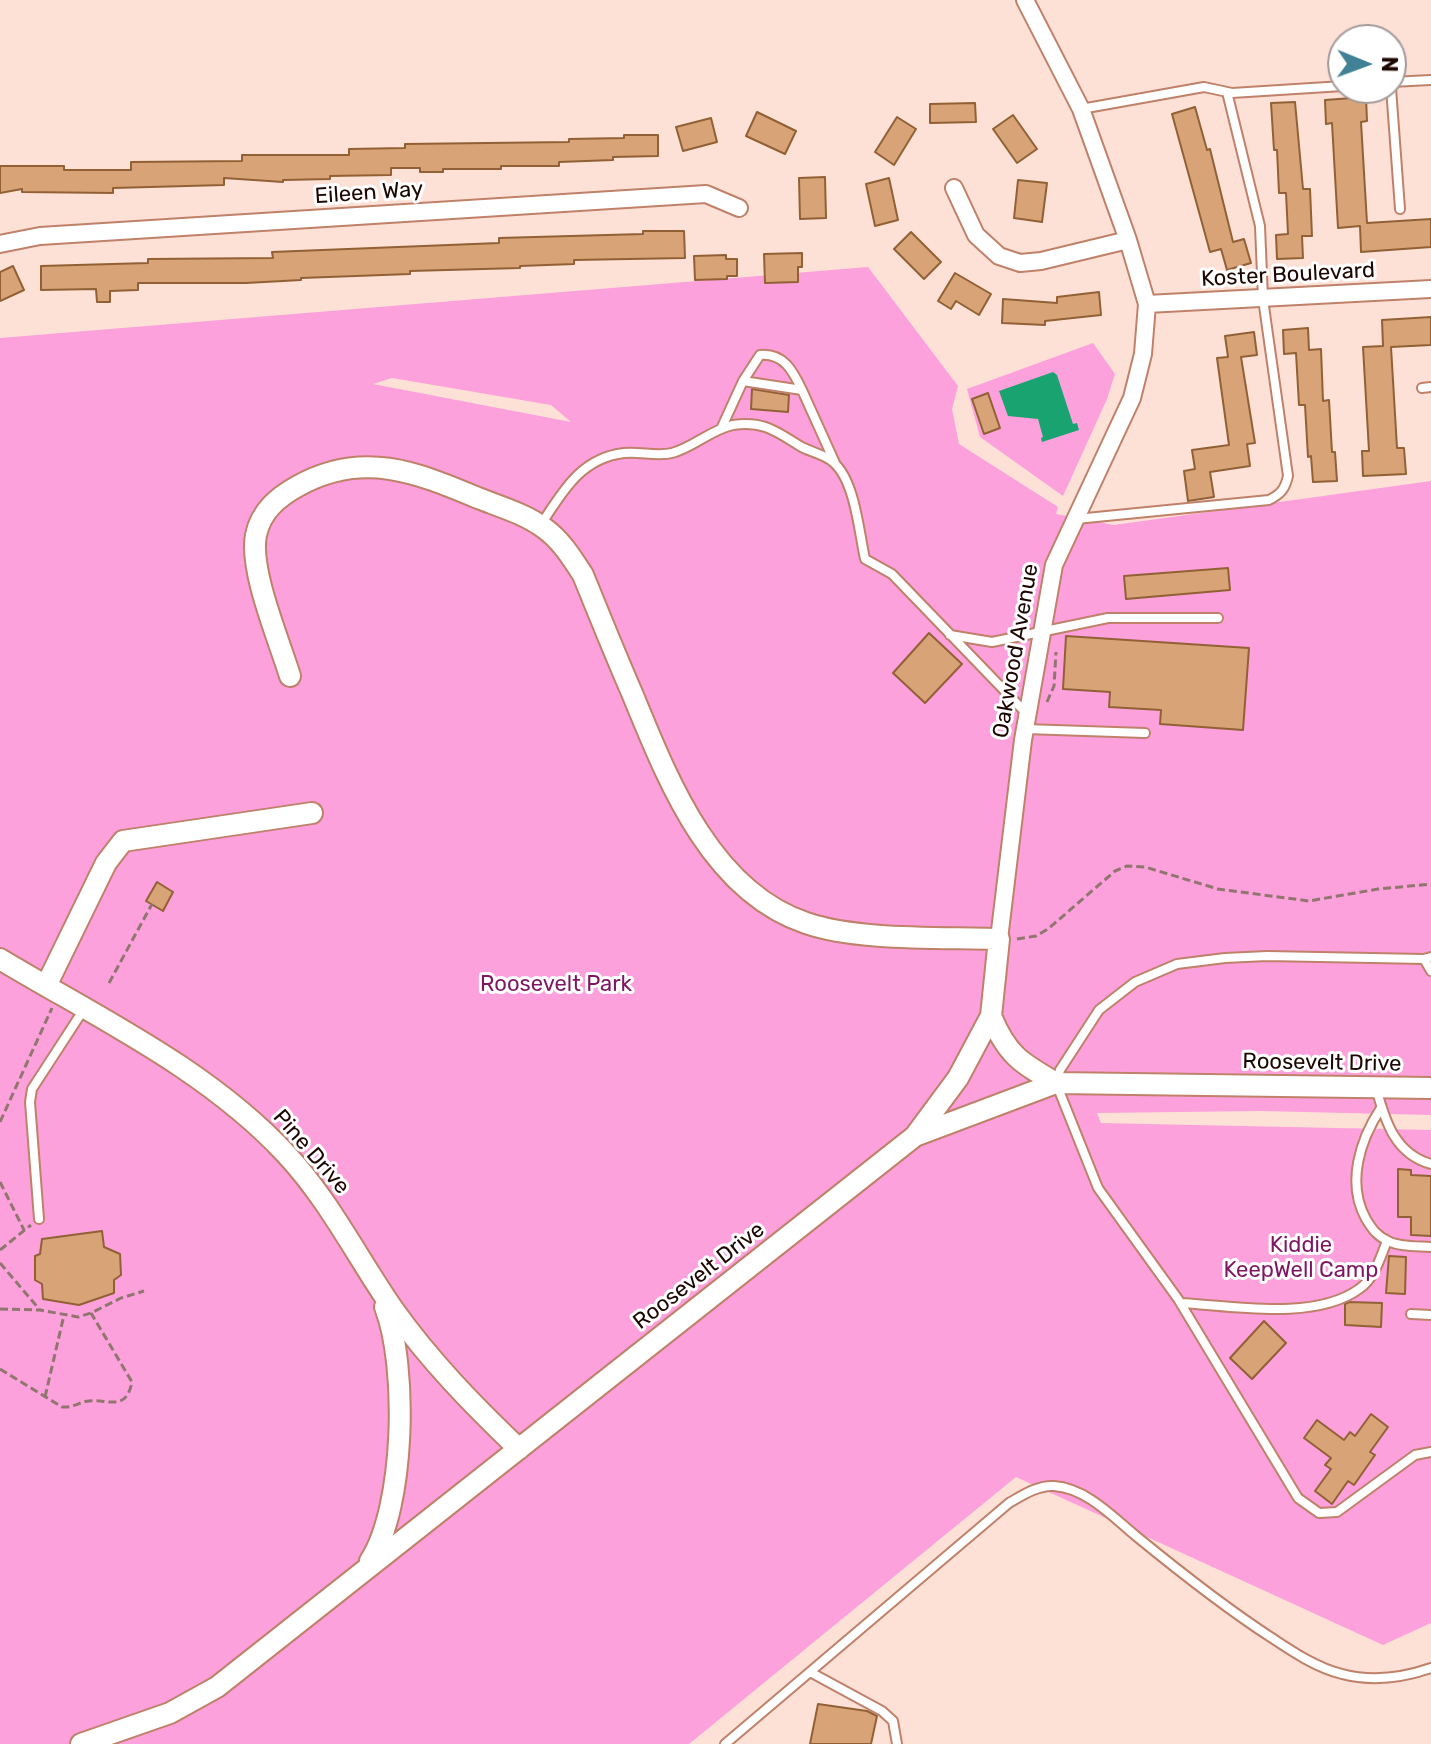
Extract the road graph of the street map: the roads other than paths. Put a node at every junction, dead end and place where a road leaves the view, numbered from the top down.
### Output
1 (1025, 0) edge
2 (1431, 80) edge
3 (1407, 83) edge
4 (1327, 87) edge
5 (1227, 92) junction
6 (1392, 104) edge
7 (1081, 109) junction
8 (954, 188) dead end
9 (739, 208) dead end
10 (1400, 209) dead end
11 (1128, 240) junction
12 (0, 244) edge
13 (1431, 289) edge
14 (1263, 299) junction
15 (1147, 304) junction
16 (743, 381) junction
17 (802, 390) junction
18 (721, 429) junction
19 (835, 463) junction
20 (1076, 519) junction
21 (540, 526) junction
22 (1218, 618) dead end
23 (1042, 632) junction
24 (948, 635) junction
25 (290, 676) dead end
26 (1031, 724) junction
27 (1145, 733) dead end
28 (312, 813) dead end
29 (1009, 938) junction
30 (1427, 958) edge
31 (0, 959) edge
32 (1431, 971) edge
33 (52, 990) junction
34 (85, 1009) junction
35 (991, 1016) junction
36 (1056, 1083) junction
37 (1431, 1088) edge
38 (1379, 1098) junction
39 (915, 1136) junction
40 (1431, 1164) edge
41 (39, 1219) road end
42 (1387, 1241) junction
43 (1431, 1247) edge
44 (375, 1281) junction
45 (1181, 1303) junction
46 (1411, 1314) dead end
47 (1431, 1315) edge
48 (519, 1449) junction
49 (1431, 1452) edge
50 (365, 1568) junction
51 (1431, 1668) edge
52 (810, 1672) junction
53 (81, 1744) edge
54 (725, 1744) edge
55 (897, 1744) edge

1 - 7 street, Oakwood Avenue
2 - 3 lane
4 - 5 lane
5 - 7 lane
5 - 14 lane
6 - 10 lane
7 - 11 street, Oakwood Avenue
8 - 11 street
9 - 12 street, Eileen Way
11 - 15 street, Oakwood Avenue
13 - 14 street, Koster Boulevard
14 - 15 street, Koster Boulevard
14 - 20 lane
15 - 20 street, Oakwood Avenue
16 - 17 lane
16 - 17 lane
16 - 18 lane
17 - 19 lane
18 - 19 lane
18 - 21 lane
19 - 24 lane
20 - 23 street, Oakwood Avenue
21 - 25 street
21 - 29 street
22 - 23 lane
23 - 24 lane
23 - 26 street, Oakwood Avenue
24 - 26 lane
26 - 27 lane
26 - 29 street, Oakwood Avenue
28 - 33 street
29 - 35 street, Oakwood Avenue
30 - 32 lane
30 - 36 lane
31 - 33 street, Pine Drive
33 - 34 street, Pine Drive
34 - 41 lane
34 - 44 street, Pine Drive
35 - 36 street
35 - 39 street, Oakwood Avenue
36 - 38 street, Roosevelt Drive
36 - 39 street, Roosevelt Drive
36 - 45 lane
37 - 38 street, Roosevelt Drive
38 - 40 lane
38 - 42 lane
39 - 48 street, Roosevelt Drive
42 - 43 lane
42 - 45 lane
44 - 48 street, Pine Drive
44 - 50 street
45 - 49 lane
46 - 47 lane
48 - 50 street, Roosevelt Drive
50 - 53 street, Roosevelt Drive
51 - 52 lane
52 - 54 lane
52 - 55 lane

